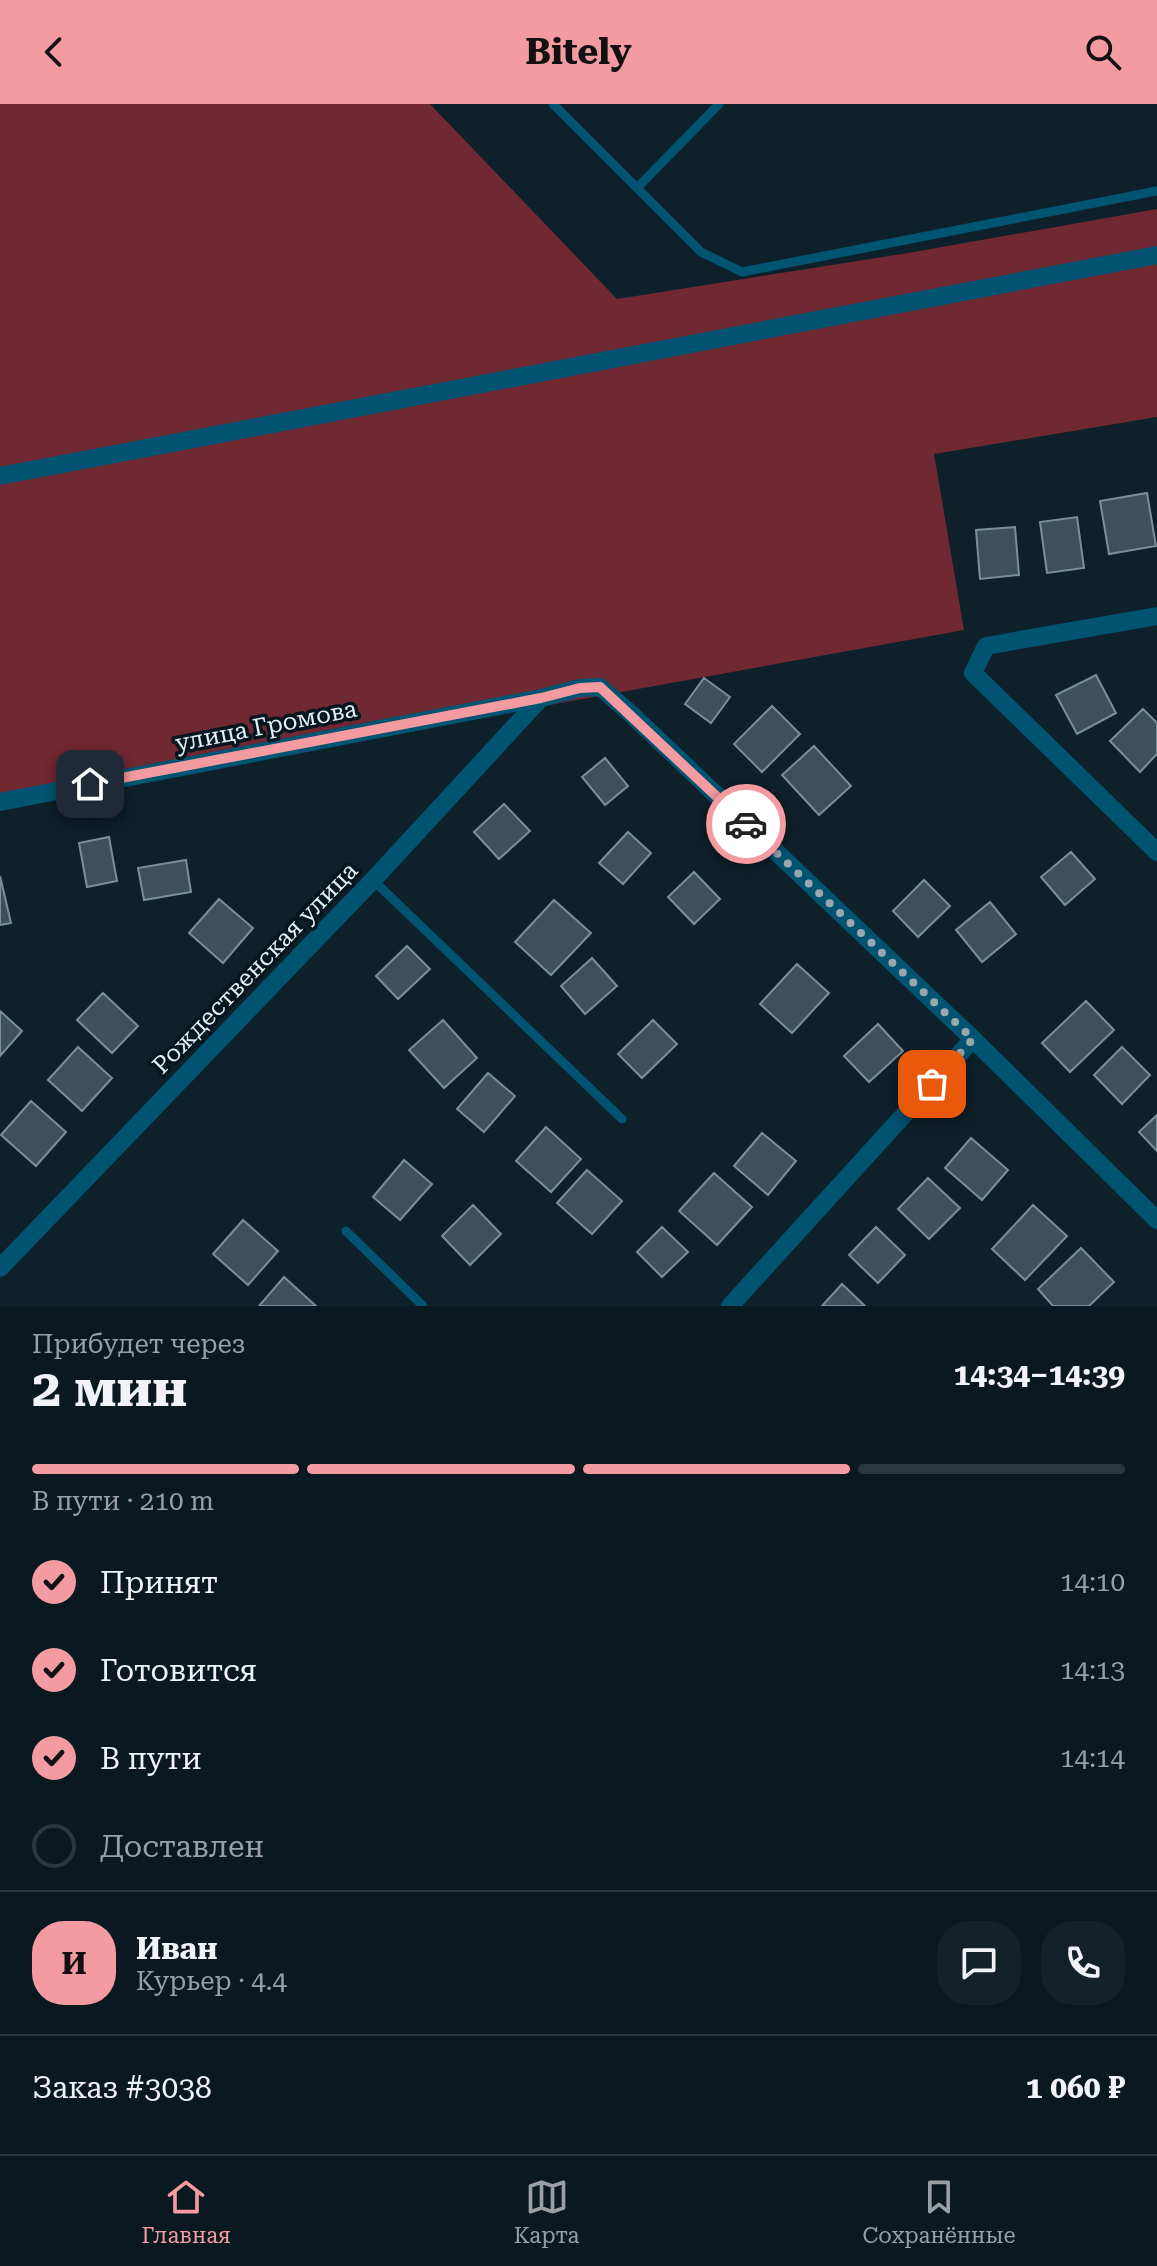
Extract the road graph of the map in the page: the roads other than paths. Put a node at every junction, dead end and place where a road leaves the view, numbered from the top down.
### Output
1 (553, 104) edge
2 (719, 104) edge
3 (637, 188) junction
4 (1157, 191) edge
5 (1157, 255) edge
6 (0, 476) edge
7 (1157, 616) edge
8 (541, 698) junction
9 (0, 802) edge
10 (1157, 852) edge
11 (373, 880) junction
12 (973, 1039) junction
13 (622, 1119) dead end
14 (1157, 1220) edge
15 (346, 1231) dead end
16 (0, 1268) edge
17 (423, 1306) edge
18 (730, 1306) edge

1 - 3 lane
2 - 3 lane
3 - 4 lane
5 - 6 street
7 - 10 street
8 - 9 street, улица Громова
8 - 11 street, Рождественская улица
8 - 12 street, улица Громова
11 - 13 lane
11 - 16 street, Рождественская улица
12 - 14 street
12 - 18 street
15 - 17 lane

